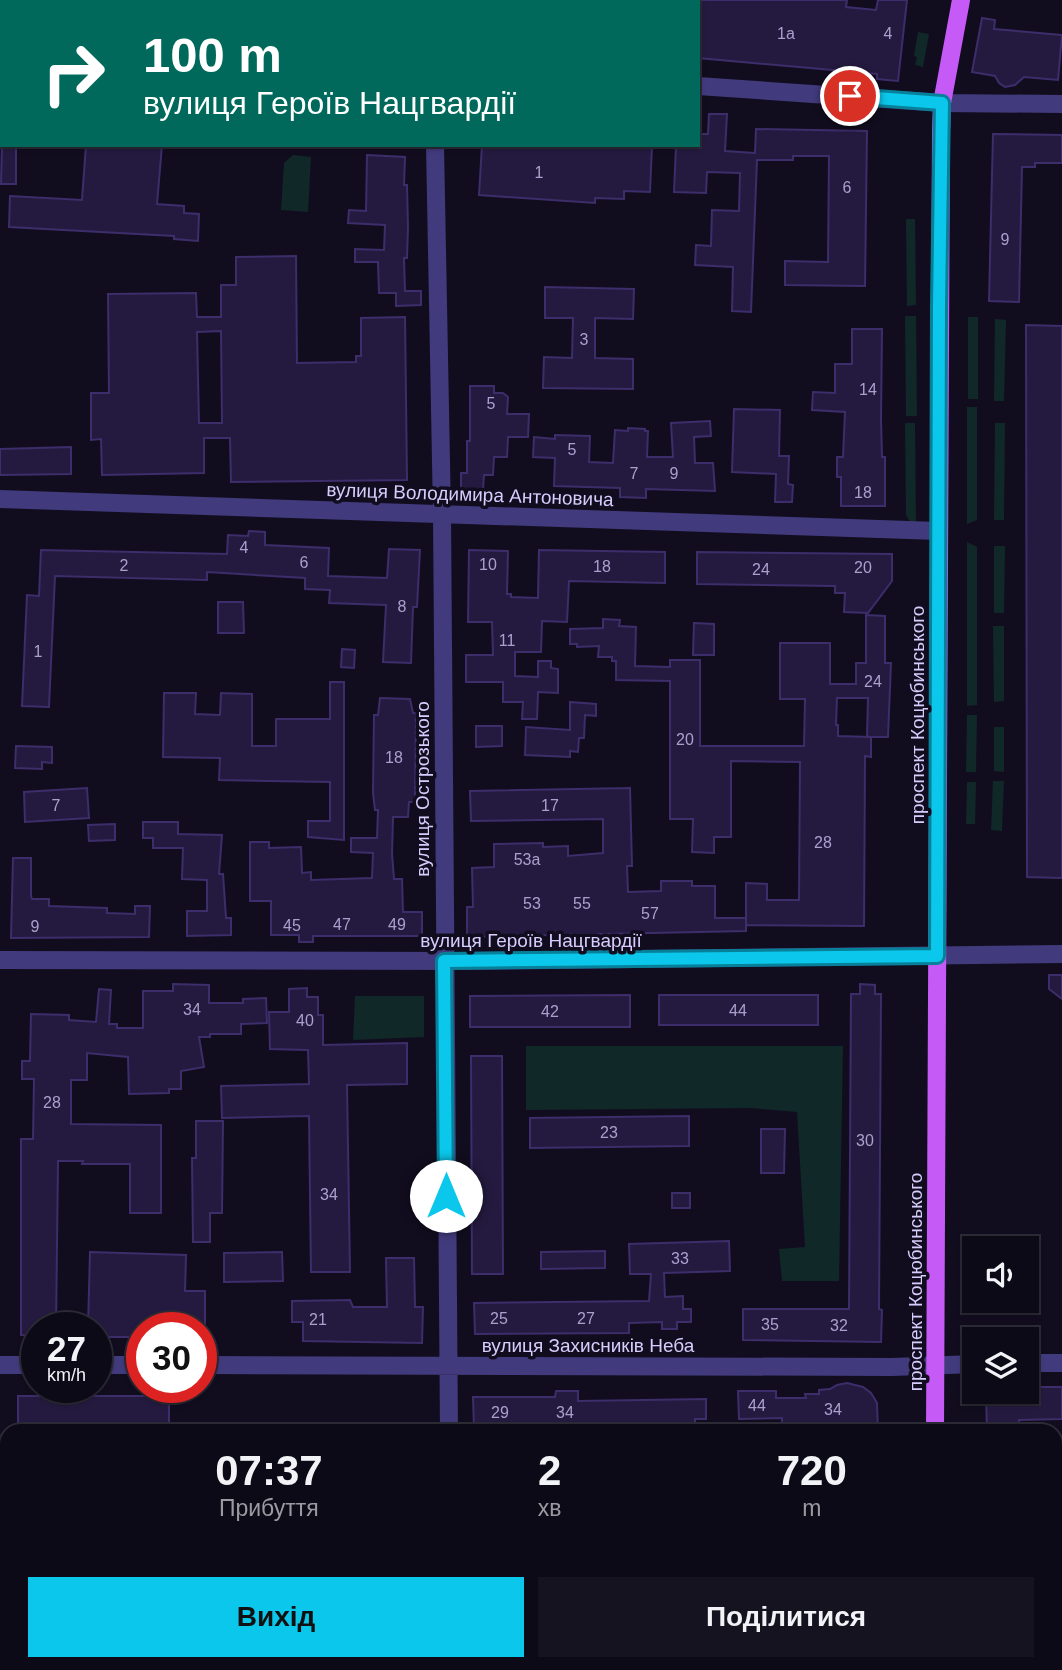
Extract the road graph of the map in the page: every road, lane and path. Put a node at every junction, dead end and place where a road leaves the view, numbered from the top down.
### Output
1 (961, 0) edge
2 (700, 86) edge
3 (942, 103) junction
4 (1062, 104) edge
5 (435, 147) edge
6 (0, 499) edge
7 (442, 514) junction
8 (938, 531) junction
9 (1062, 954) edge
10 (937, 956) junction
11 (0, 960) edge
12 (444, 961) junction
13 (1039, 1363) edge
14 (1062, 1363) edge
15 (962, 1364) edge
16 (0, 1365) edge
17 (21, 1365) edge
18 (217, 1365) edge
19 (935, 1365) junction
20 (449, 1366) junction
21 (449, 1424) edge
22 (935, 1424) edge

1 - 3 main road, проспект Коцюбинського
2 - 3 street
3 - 4 street
3 - 8 main road, проспект Коцюбинського
5 - 7 street, вулиця Острозького
6 - 7 street, вулиця Володимира Антоновича
7 - 8 street, вулиця Володимира Антоновича
7 - 12 street, вулиця Острозького
8 - 10 main road, проспект Коцюбинського
9 - 10 street, вулиця Героїв Нацгвардії
10 - 12 street, вулиця Героїв Нацгвардії
10 - 19 main road, проспект Коцюбинського
11 - 12 street, вулиця Героїв Нацгвардії
12 - 20 street, вулиця Острозького
13 - 14 street
15 - 19 street, вулиця Захисників Неба
16 - 17 street
18 - 20 street, вулиця Захисників Неба
19 - 20 street, вулиця Захисників Неба
19 - 22 main road, проспект Коцюбинського
20 - 21 street, вулиця Острозького

